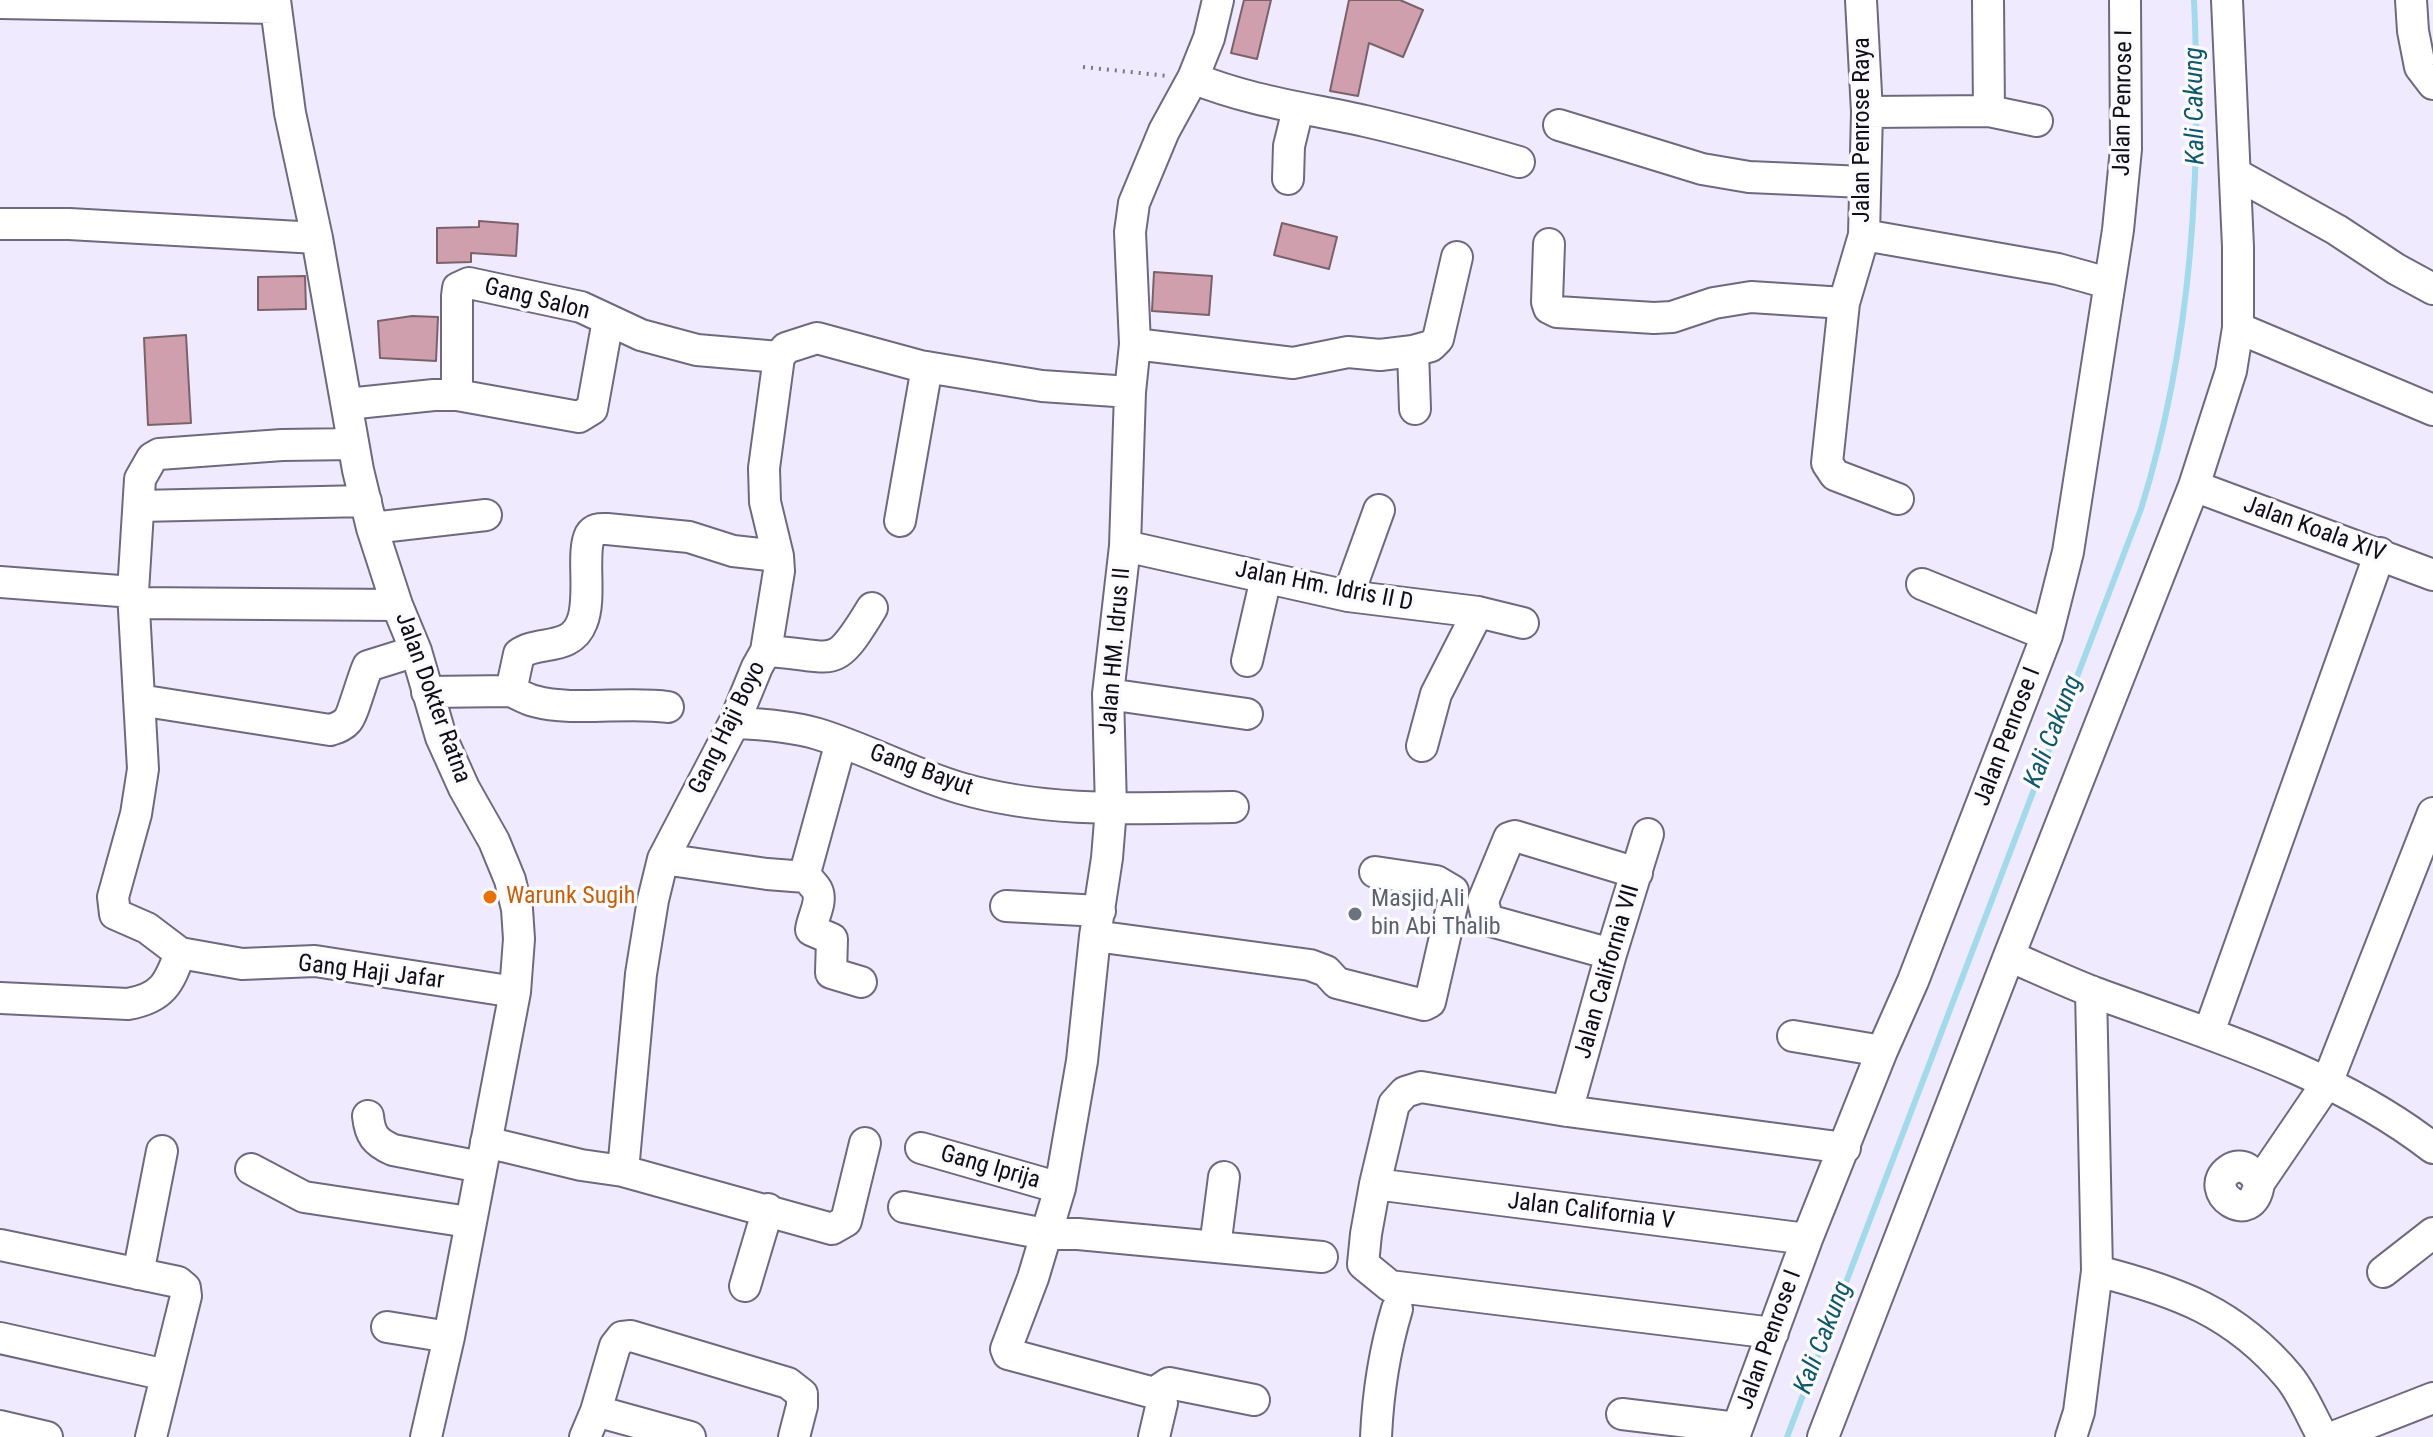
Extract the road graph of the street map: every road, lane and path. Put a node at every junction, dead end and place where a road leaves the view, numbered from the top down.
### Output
1 (1218, 0) edge
2 (1861, 0) edge
3 (1988, 0) edge
4 (2125, 0) edge
5 (2227, 0) edge
6 (2411, 0) edge
7 (0, 3) edge
8 (276, 4) edge
9 (1083, 67) dead end
10 (1193, 78) junction
11 (2433, 84) edge
12 (1298, 109) junction
13 (1989, 111) junction
14 (1867, 112) junction
15 (2037, 121) dead end
16 (1559, 125) dead end
17 (1519, 162) dead end
18 (2236, 174) junction
19 (1288, 179) dead end
20 (1864, 182) junction
21 (0, 224) edge
22 (1864, 235) junction
23 (317, 238) junction
24 (1549, 244) dead end
25 (1457, 257) dead end
26 (2108, 283) junction
27 (2433, 289) edge
28 (1844, 303) junction
29 (608, 320) junction
30 (2238, 328) junction
31 (1135, 344) junction
32 (1413, 351) junction
33 (779, 357) junction
34 (927, 367) junction
35 (1130, 392) junction
36 (457, 395) junction
37 (347, 404) junction
38 (1415, 409) dead end
39 (2433, 410) edge
40 (353, 444) junction
41 (2194, 486) junction
42 (1898, 499) dead end
43 (139, 506) junction
44 (1379, 510) dead end
45 (369, 514) junction
46 (486, 515) dead end
47 (900, 521) dead end
48 (1125, 546) junction
49 (2380, 553) junction
50 (778, 556) junction
51 (2433, 575) edge
52 (1266, 578) junction
53 (0, 582) edge
54 (1922, 584) dead end
55 (1348, 596) junction
56 (134, 598) junction
57 (397, 605) junction
58 (872, 608) dead end
59 (1478, 612) junction
60 (1523, 623) dead end
61 (2047, 635) junction
62 (416, 651) junction
63 (766, 651) junction
64 (1247, 661) dead end
65 (511, 691) junction
66 (427, 692) junction
67 (1108, 694) junction
68 (139, 700) junction
69 (668, 707) dead end
70 (1247, 714) dead end
71 (734, 723) junction
72 (841, 742) junction
73 (1422, 746) dead end
74 (1233, 807) dead end
75 (1111, 808) junction
76 (2433, 813) edge
77 (1648, 834) dead end
78 (663, 859) junction
79 (1375, 872) dead end
80 (1637, 873) junction
81 (806, 877) junction
82 (1006, 906) dead end
83 (1097, 924) junction
84 (180, 953) junction
85 (1611, 954) junction
86 (2009, 956) junction
87 (861, 982) dead end
88 (2091, 991) junction
89 (515, 992) junction
90 (0, 998) edge
91 (2209, 1032) junction
92 (1793, 1036) dead end
93 (1882, 1051) junction
94 (2327, 1083) junction
95 (1567, 1111) junction
96 (368, 1116) dead end
97 (865, 1143) dead end
98 (921, 1148) dead end
99 (1845, 1148) junction
100 (2433, 1148) edge
101 (162, 1151) dead end
102 (483, 1154) junction
103 (251, 1169) dead end
104 (623, 1171) junction
105 (1224, 1177) dead end
106 (2259, 1183) dead end
107 (1375, 1184) junction
108 (1060, 1188) junction
109 (904, 1207) dead end
110 (768, 1209) junction
111 (469, 1222) junction
112 (2433, 1233) edge
113 (1045, 1234) junction
114 (1807, 1239) junction
115 (0, 1245) edge
116 (1215, 1247) junction
117 (1322, 1257) dead end
118 (2097, 1271) junction
119 (2383, 1272) dead end
120 (138, 1274) junction
121 (745, 1286) dead end
122 (1397, 1309) dead end
123 (387, 1327) dead end
124 (1773, 1333) junction
125 (449, 1337) junction
126 (0, 1338) edge
127 (166, 1375) junction
128 (1154, 1393) junction
129 (2433, 1398) edge
130 (1254, 1400) dead end
131 (1622, 1414) dead end
132 (591, 1424) edge
133 (0, 1426) edge
134 (1736, 1433) edge
135 (47, 1437) edge
136 (151, 1437) edge
137 (426, 1437) edge
138 (690, 1437) edge
139 (794, 1437) edge
140 (1154, 1437) edge
141 (1376, 1437) edge
142 (1823, 1437) edge
143 (2071, 1437) edge
144 (2323, 1437) edge
145 (2333, 1437) edge

1 - 10 street, Jalan HM. Idrus II
2 - 14 street, Jalan Penrose Raya
3 - 13 street
4 - 26 street, Jalan Penrose I
5 - 18 street
6 - 11 street
7 - 8 street
8 - 23 street, Jalan Dokter Ratna
9 - 10 path
10 - 12 street
10 - 31 street, Jalan HM. Idrus II
12 - 17 street
12 - 19 street
13 - 14 street
13 - 15 street
14 - 20 street, Jalan Penrose Raya
16 - 20 street
18 - 27 street
18 - 30 street
20 - 22 street, Jalan Penrose Raya
21 - 23 street
22 - 26 street
22 - 28 street, Jalan Penrose Raya
23 - 37 street, Jalan Dokter Ratna
24 - 28 street
25 - 32 street
26 - 61 street, Jalan Penrose I
28 - 42 street, Jalan Penrose Raya
29 - 33 street, Gang Salon
29 - 36 street
29 - 36 street, Gang Salon
30 - 39 street
30 - 41 street
31 - 32 street
31 - 35 street, Jalan HM. Idrus II
32 - 38 street
33 - 34 street
33 - 50 street, Gang Haji Boyo
34 - 35 street
34 - 47 street
35 - 48 street, Jalan HM. Idrus II
36 - 37 street
37 - 40 street, Jalan Dokter Ratna
40 - 43 street
40 - 45 street, Jalan Dokter Ratna
41 - 49 street, Jalan Koala XIV
41 - 86 street
43 - 45 street
43 - 56 street
44 - 55 street
45 - 46 street
45 - 57 street, Jalan Dokter Ratna
48 - 52 street, Jalan Hm. Idris II D
48 - 67 street, Jalan HM. Idrus II
49 - 51 street, Jalan Koala XIV
49 - 91 street
50 - 63 street, Gang Haji Boyo
50 - 65 street
52 - 55 street, Jalan Hm. Idris II D
52 - 64 street
53 - 56 street
54 - 61 street
55 - 59 street, Jalan Hm. Idris II D
56 - 57 street
56 - 68 street
57 - 62 street, Jalan Dokter Ratna
58 - 63 street
59 - 60 street, Jalan Hm. Idris II D
59 - 73 street
61 - 93 street, Jalan Penrose I
62 - 66 street, Jalan Dokter Ratna
62 - 68 street
63 - 71 street, Gang Haji Boyo
65 - 66 street
65 - 69 street
66 - 89 street, Jalan Dokter Ratna
67 - 70 street
67 - 75 street, Jalan HM. Idrus II
68 - 84 street
71 - 72 street, Gang Bayut
71 - 78 street, Gang Haji Boyo
72 - 75 street, Gang Bayut
72 - 81 street
74 - 75 street, Gang Bayut
75 - 83 street, Jalan HM. Idrus II
76 - 94 street
77 - 80 street, Jalan California VII
78 - 81 street
78 - 104 street, Gang Haji Boyo
79 - 83 street
80 - 85 street, Jalan California VII
80 - 85 street
81 - 87 street
82 - 83 street
83 - 108 street, Jalan HM. Idrus II
84 - 89 street, Gang Haji Jafar
84 - 90 street
85 - 95 street, Jalan California VII
86 - 88 street
86 - 142 street
88 - 91 street
88 - 118 street
89 - 102 street, Jalan Dokter Ratna
91 - 94 street
92 - 93 street
93 - 99 street, Jalan Penrose I
94 - 100 street
94 - 106 street
95 - 99 street
95 - 107 street
96 - 102 street
97 - 110 street
98 - 108 street, Gang Iprija
99 - 114 street, Jalan Penrose I
101 - 120 street
102 - 104 street
102 - 111 street, Jalan Dokter Ratna
103 - 111 street
104 - 110 street
105 - 116 street
107 - 114 street, Jalan California V
107 - 124 street
108 - 113 street, Jalan HM. Idrus II
109 - 113 street
110 - 121 street
111 - 125 street, Jalan Dokter Ratna
112 - 119 street
113 - 116 street
113 - 128 street, Jalan HM. Idrus II
114 - 124 street, Jalan Penrose I
115 - 120 street
116 - 117 street
118 - 143 street
118 - 144 street
120 - 127 street
122 - 141 street
123 - 125 street
124 - 134 street, Jalan Penrose I
125 - 137 street, Jalan Dokter Ratna
126 - 127 street
127 - 136 street
128 - 130 street
128 - 140 street
129 - 145 street
131 - 134 street
132 - 138 street
132 - 139 street
133 - 135 street

